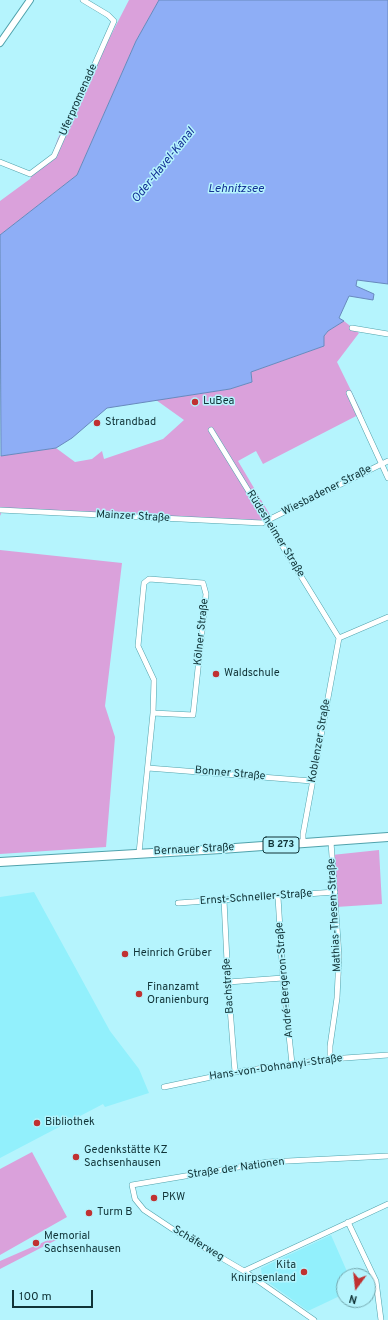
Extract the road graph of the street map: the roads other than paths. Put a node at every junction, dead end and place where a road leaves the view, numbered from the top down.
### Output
1 (30, 0) edge
2 (83, 0) edge
3 (0, 43) edge
4 (0, 162) edge
5 (352, 328) dead end
6 (388, 334) edge
7 (349, 393) dead end
8 (211, 430) dead end
9 (388, 461) edge
10 (382, 464) junction
11 (388, 478) edge
12 (0, 510) edge
13 (266, 522) junction
14 (388, 617) edge
15 (339, 638) junction
16 (153, 713) junction
17 (148, 768) junction
18 (312, 781) junction
19 (388, 837) edge
20 (331, 842) junction
21 (303, 844) junction
22 (139, 853) junction
23 (0, 862) edge
24 (335, 892) junction
25 (278, 897) junction
26 (224, 900) junction
27 (178, 903) dead end
28 (283, 978) junction
29 (228, 982) junction
30 (388, 1055) edge
31 (330, 1059) junction
32 (292, 1064) junction
33 (235, 1072) junction
34 (164, 1087) dead end
35 (388, 1156) edge
36 (132, 1185) joint
37 (388, 1204) edge
38 (348, 1222) junction
39 (244, 1271) junction
40 (314, 1320) edge
41 (381, 1320) edge

1 - 3 street
2 - 4 street, Uferpromenade
5 - 6 street
7 - 10 street
8 - 13 street, Rüdesheimer Straße
9 - 10 street, Wiesbadener Straße
10 - 11 street
10 - 13 street, Wiesbadener Straße
12 - 13 street, Mainzer Straße
13 - 15 street, Rüdesheimer Straße
14 - 15 street
15 - 18 street, Koblenzer Straße
16 - 16 street, Kölner Straße
16 - 17 street, Kölner Straße
17 - 18 street, Bonner Straße
17 - 22 street, Kölner Straße
18 - 21 street, Koblenzer Straße
19 - 20 main road, Bernauer Straße / B 273
20 - 21 main road, Bernauer Straße / B 273
20 - 24 street, Mathias-Thesen-Straße
21 - 22 main road, Bernauer Straße / B 273
22 - 23 main road, Bernauer Straße / B 273
24 - 25 street, Ernst-Schneller-Straße
24 - 31 street, Mathias-Thesen-Straße
25 - 26 street, Ernst-Schneller-Straße
25 - 28 street, André-Bergeron-Straße
26 - 27 street, Ernst-Schneller-Straße
26 - 29 street, Bachstraße
28 - 29 street
28 - 32 street, André-Bergeron-Straße
29 - 33 street, Bachstraße
30 - 31 street, Hans-von-Dohnanyi-Straße
31 - 32 street, Hans-von-Dohnanyi-Straße
32 - 33 street, Hans-von-Dohnanyi-Straße
33 - 34 street, Hans-von-Dohnanyi-Straße
35 - 36 street, Straße der Nationen
36 - 39 street, Schäferweg
37 - 38 street
38 - 39 street
38 - 41 street
39 - 40 street, Schäferweg

